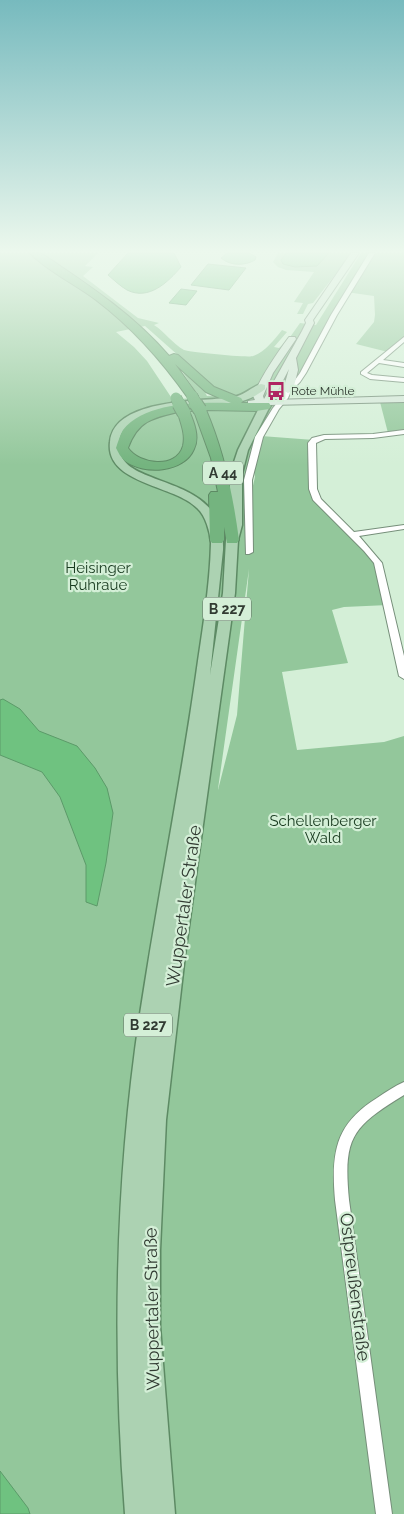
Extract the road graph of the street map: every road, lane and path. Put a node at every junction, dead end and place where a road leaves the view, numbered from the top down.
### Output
1 (126, 324) edge
2 (128, 324) edge
3 (304, 324) edge
4 (310, 324) edge
5 (329, 324) edge
6 (132, 328) junction
7 (404, 339) edge
8 (291, 357) junction
9 (379, 361) junction
10 (404, 365) edge
11 (404, 380) edge
12 (262, 387) junction
13 (288, 390) junction
14 (183, 397) junction
15 (404, 399) edge
16 (228, 401) junction
17 (280, 402) junction
18 (261, 403) junction
19 (191, 411) junction
20 (404, 432) edge
21 (404, 527) edge
22 (352, 535) junction
23 (224, 540) junction
24 (249, 552) dead end
25 (401, 646) edge
26 (404, 676) edge
27 (404, 1088) edge
28 (138, 1514) edge
29 (162, 1514) edge
30 (384, 1514) edge

1 - 6 highway, A 44
2 - 6 highway, A 44
3 - 12 street
4 - 8 street
5 - 13 street
6 - 14 highway, A 44
6 - 14 highway, A 44
6 - 16 highway
7 - 9 street
8 - 13 street
8 - 18 street
9 - 10 street
9 - 11 street
12 - 16 main road
12 - 18 street
13 - 17 street
14 - 19 highway, bridge
14 - 19 highway, A 44, bridge
15 - 17 street
16 - 18 highway
16 - 23 main road
17 - 18 street
17 - 24 street
18 - 19 highway
18 - 23 main road
19 - 23 highway, A 44
20 - 22 street
21 - 22 street
22 - 25 street
23 - 28 main road, Wuppertaler Straße / B 227
23 - 29 main road, Wuppertaler Straße / B 227
25 - 26 street
27 - 30 street, Ostpreußenstraße

